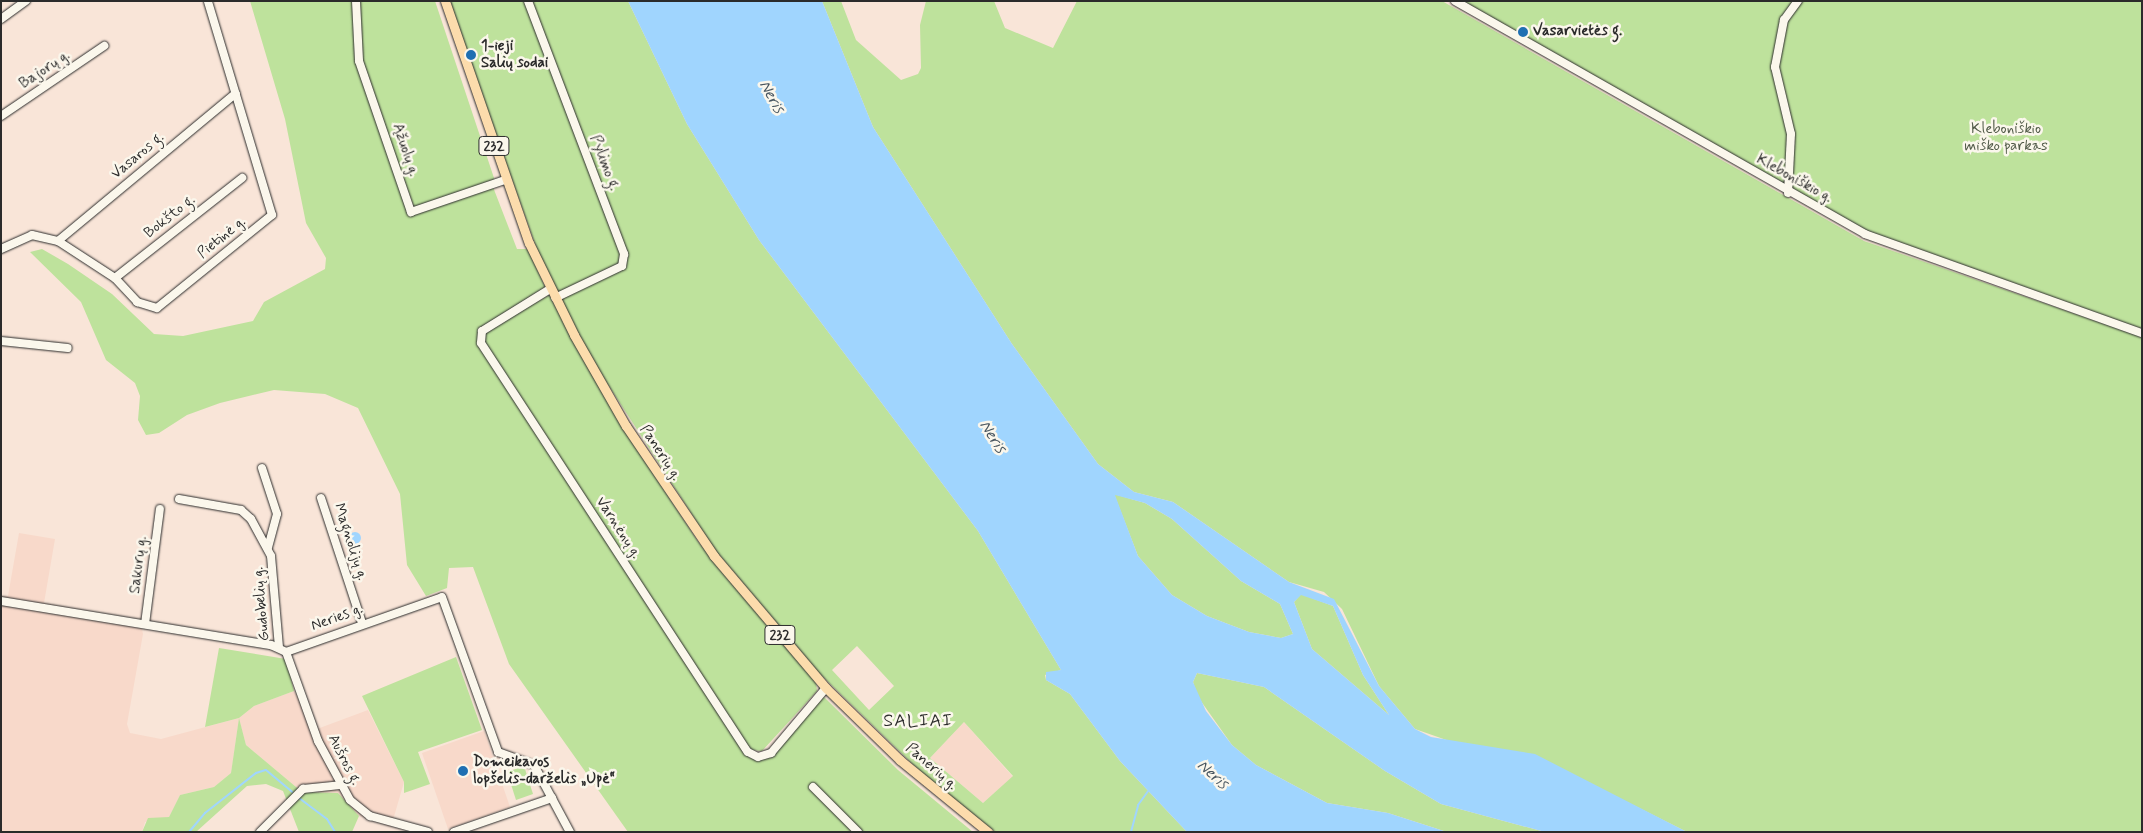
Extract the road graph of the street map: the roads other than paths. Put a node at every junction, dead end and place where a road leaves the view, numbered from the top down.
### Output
1 (26, 1) edge
2 (208, 1) edge
3 (356, 1) edge
4 (445, 1) edge
5 (528, 1) edge
6 (1455, 1) edge
7 (1798, 1) edge
8 (1, 19) edge
9 (104, 46) dead end
10 (236, 92) junction
11 (1, 116) edge
12 (242, 178) dead end
13 (505, 180) junction
14 (1788, 193) junction
15 (58, 241) junction
16 (1, 249) edge
17 (115, 278) junction
18 (550, 289) junction
19 (555, 298) junction
20 (2142, 333) edge
21 (1, 341) edge
22 (68, 348) dead end
23 (262, 468) dead end
24 (320, 498) dead end
25 (179, 499) dead end
26 (160, 509) dead end
27 (268, 548) junction
28 (1, 601) edge
29 (362, 623) junction
30 (145, 624) junction
31 (283, 650) junction
32 (826, 688) junction
33 (340, 784) junction
34 (813, 787) dead end
35 (552, 798) junction
36 (467, 829) edge
37 (260, 832) edge
38 (428, 832) edge
39 (454, 832) edge
40 (570, 832) edge
41 (858, 832) edge
42 (988, 832) edge

1 - 8 street
2 - 10 street, Pietinė g.
3 - 13 street, Ąžuolų g.
4 - 13 main road, Panerių g. / 232
5 - 19 street, Pylimo g.
6 - 14 street, Kleboniškio g.
7 - 14 street
9 - 11 street, Bajorų g.
10 - 15 street, Vasaros g.
10 - 17 street, Pietinė g.
12 - 17 street, Bokšto g.
13 - 18 main road, Panerių g. / 232
14 - 20 street, Kleboniškio g.
15 - 16 street, Pietinė g.
15 - 17 street, Pietinė g.
18 - 19 main road, Panerių g. / 232
18 - 32 street, Varnėnų g.
19 - 32 main road, Panerių g. / 232
21 - 22 street
23 - 27 street
24 - 29 street, Magnolijų g.
25 - 27 street, Gudobelių g.
26 - 30 street, Sakurų g.
27 - 31 street, Gudobelių g.
28 - 30 street
29 - 31 street, Neries g.
29 - 35 street, Neries g.
30 - 31 street
31 - 33 street, Aušros g.
32 - 42 main road, Panerių g. / 232
33 - 37 street
33 - 38 street, Aušros g.
34 - 41 street
35 - 36 street
35 - 40 street, Neries g.
36 - 39 street

